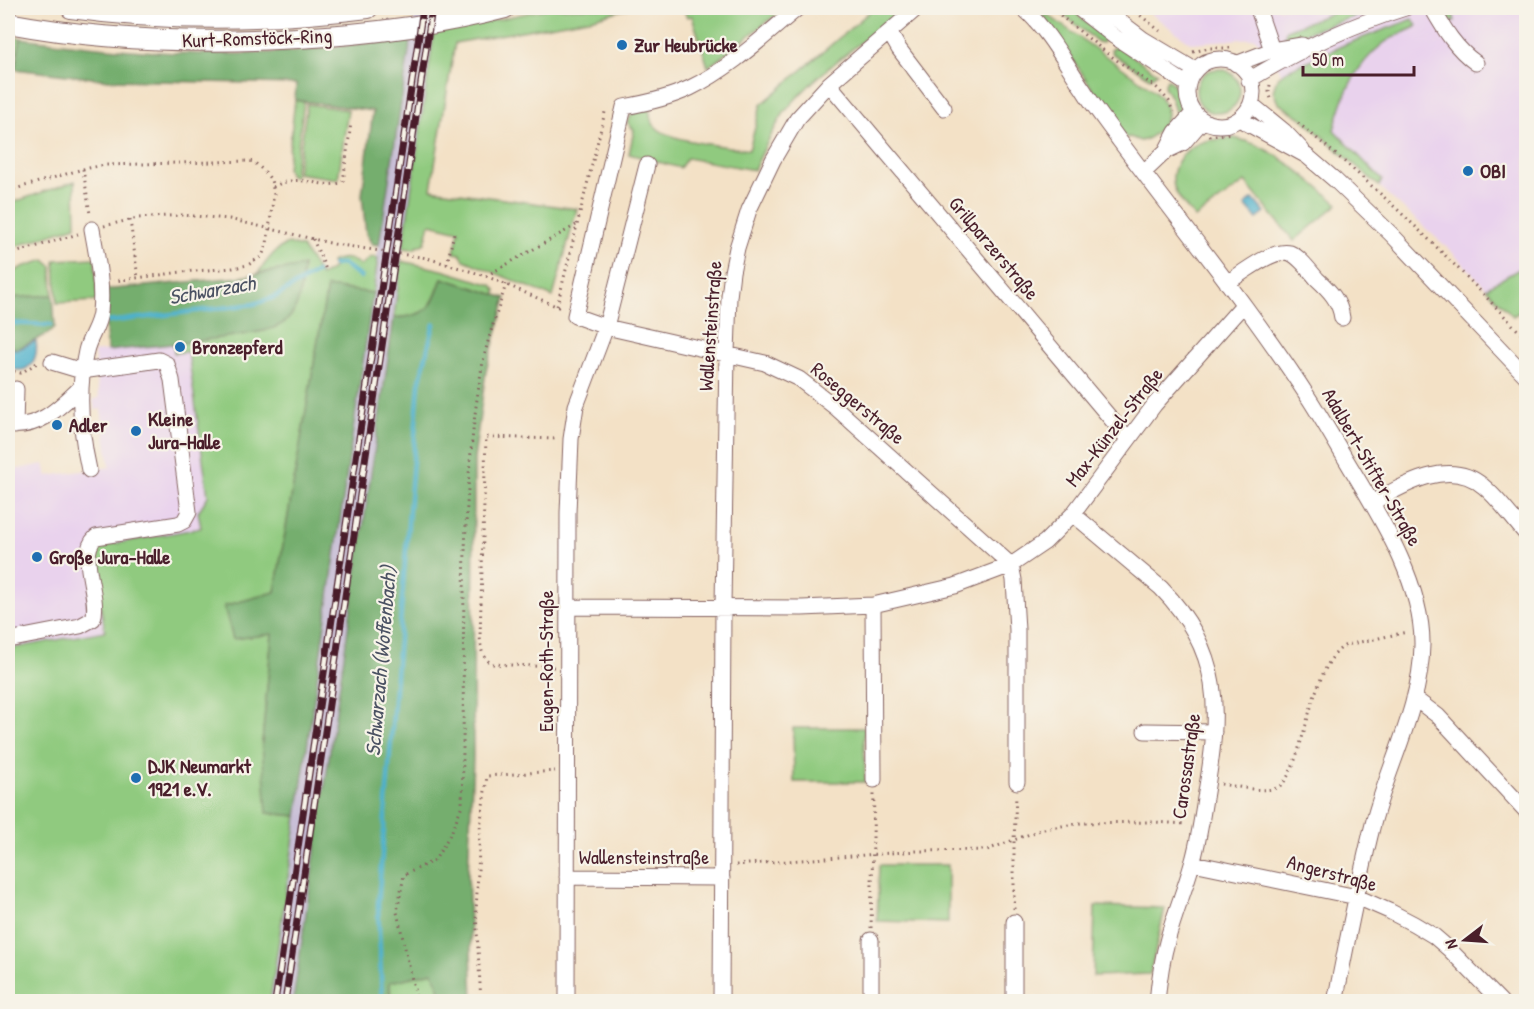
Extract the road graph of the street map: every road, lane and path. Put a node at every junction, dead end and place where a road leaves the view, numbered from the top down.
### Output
1 (71, 8) edge
2 (368, 8) edge
3 (505, 8) edge
4 (798, 8) edge
5 (917, 8) edge
6 (1023, 8) edge
7 (1051, 8) edge
8 (1078, 8) edge
9 (1102, 8) edge
10 (1131, 8) edge
11 (1404, 8) edge
12 (1432, 8) edge
13 (1259, 12) dead end
14 (8, 23) edge
15 (889, 32) junction
16 (1163, 33) dead end
17 (1310, 44) junction
18 (1242, 48) dead end
19 (1272, 50) junction
20 (1187, 51) dead end
21 (1476, 63) dead end
22 (1236, 64) junction
23 (1195, 70) junction
24 (1249, 80) junction
25 (1272, 80) dead end
26 (829, 84) junction
27 (1188, 85) junction
28 (1251, 104) junction
29 (1275, 105) dead end
30 (624, 107) junction
31 (944, 108) dead end
32 (1173, 116) dead end
33 (1198, 116) junction
34 (1296, 121) dead end
35 (351, 123) dead end
36 (1238, 125) junction
37 (1203, 137) dead end
38 (1307, 156) junction
39 (647, 165) dead end
40 (82, 169) junction
41 (1144, 172) junction
42 (273, 187) junction
43 (8, 191) edge
44 (130, 220) junction
45 (578, 224) junction
46 (270, 228) junction
47 (92, 230) junction
48 (454, 233) dead end
49 (313, 239) junction
50 (8, 255) edge
51 (447, 264) junction
52 (327, 272) dead end
53 (486, 276) junction
54 (138, 278) junction
55 (101, 283) junction
56 (1227, 283) junction
57 (506, 284) junction
58 (1243, 305) junction
59 (557, 306) junction
60 (575, 316) junction
61 (1342, 318) dead end
62 (606, 327) junction
63 (1527, 339) edge
64 (727, 353) junction
65 (46, 360) joint
66 (8, 370) edge
67 (82, 371) junction
68 (1527, 376) edge
69 (80, 388) junction
70 (16, 389) dead end
71 (11, 426) edge
72 (571, 439) junction
73 (1128, 439) junction
74 (88, 470) dead end
75 (1372, 503) junction
76 (1073, 514) junction
77 (1527, 534) edge
78 (1011, 565) junction
79 (873, 605) junction
80 (723, 606) junction
81 (568, 607) junction
82 (1421, 629) junction
83 (8, 640) edge
84 (567, 668) junction
85 (1414, 698) junction
86 (1145, 731) dead end
87 (1214, 732) junction
88 (567, 771) junction
89 (874, 780) joint
90 (1017, 782) joint
91 (1207, 783) junction
92 (1527, 811) edge
93 (1200, 825) junction
94 (1014, 841) junction
95 (872, 855) junction
96 (1193, 863) junction
97 (722, 872) junction
98 (567, 877) junction
99 (1357, 897) junction
100 (1014, 922) joint
101 (872, 940) joint
102 (417, 1002) edge
103 (481, 1002) edge
104 (567, 1002) edge
105 (721, 1002) edge
106 (871, 1002) edge
107 (1014, 1002) edge
108 (1157, 1002) edge
109 (1335, 1002) edge
110 (1501, 1002) edge

1 - 2 main road, Kurt-Romstöck-Ring
3 - 14 main road, Kurt-Romstöck-Ring
4 - 30 street
5 - 15 street, Wallensteinstraße
6 - 41 street, Adalbert-Stifter-Straße
7 - 32 path
8 - 27 street
9 - 23 street
10 - 16 path
11 - 17 street
12 - 21 street
13 - 19 street
15 - 26 street, Wallensteinstraße
15 - 31 street
17 - 19 street
17 - 24 street
18 - 20 path
19 - 22 street
22 - 23 street
22 - 24 street
23 - 27 street
24 - 28 street
25 - 29 path
26 - 64 street, Wallensteinstraße
26 - 73 street, Grillparzerstraße
27 - 33 street
28 - 36 street
28 - 38 street
30 - 45 path
30 - 60 street
33 - 36 street
33 - 41 street
34 - 63 path
35 - 42 path
36 - 37 path
36 - 38 street
38 - 68 street
39 - 62 street, Eugen-Roth-Straße
40 - 42 path
40 - 43 path
40 - 47 path
41 - 56 street, Adalbert-Stifter-Straße
42 - 46 path
44 - 46 path
44 - 47 path
44 - 54 path
45 - 53 path
45 - 59 path
46 - 49 path
46 - 54 path
47 - 50 path
47 - 55 street
48 - 51 path
49 - 51 path
49 - 52 path
51 - 53 path
53 - 57 path
54 - 55 path
55 - 67 street
56 - 58 street, Adalbert-Stifter-Straße
56 - 61 street
57 - 59 path
57 - 102 path
58 - 73 street, Max-Künzel-Straße
58 - 75 street, Adalbert-Stifter-Straße
59 - 60 path
60 - 62 street, Roseggerstraße
62 - 64 street, Roseggerstraße
62 - 72 street, Eugen-Roth-Straße
64 - 78 street, Roseggerstraße
64 - 80 street, Wallensteinstraße
65 - 66 path
65 - 67 street
67 - 69 street
67 - 83 street
69 - 71 street
69 - 74 street
70 - 71 street
72 - 81 street, Eugen-Roth-Straße
72 - 84 path
73 - 76 street, Max-Künzel-Straße
75 - 77 street
75 - 82 street, Adalbert-Stifter-Straße
76 - 78 street, Max-Künzel-Straße
76 - 87 street, Carossastraße
78 - 79 street, Max-Künzel-Straße
78 - 90 street
79 - 80 street, Max-Künzel-Straße
79 - 89 street
80 - 81 street
80 - 97 street, Wallensteinstraße
81 - 84 street, Eugen-Roth-Straße
82 - 85 street, Adalbert-Stifter-Straße
82 - 91 path
84 - 88 street, Eugen-Roth-Straße
85 - 92 street
85 - 99 street, Adalbert-Stifter-Straße
86 - 87 street
87 - 91 street, Carossastraße
88 - 98 street, Eugen-Roth-Straße
88 - 103 path
89 - 95 path
90 - 94 path
91 - 93 street, Carossastraße
93 - 94 path
93 - 96 street, Carossastraße
94 - 95 path
94 - 100 path
95 - 97 path
95 - 101 path
96 - 99 street, Angerstraße
96 - 108 street, Carossastraße
97 - 98 street, Wallensteinstraße
97 - 105 street, Wallensteinstraße
98 - 104 street, Eugen-Roth-Straße
99 - 109 street, Adalbert-Stifter-Straße
99 - 110 street, Angerstraße
100 - 107 street
101 - 106 street

